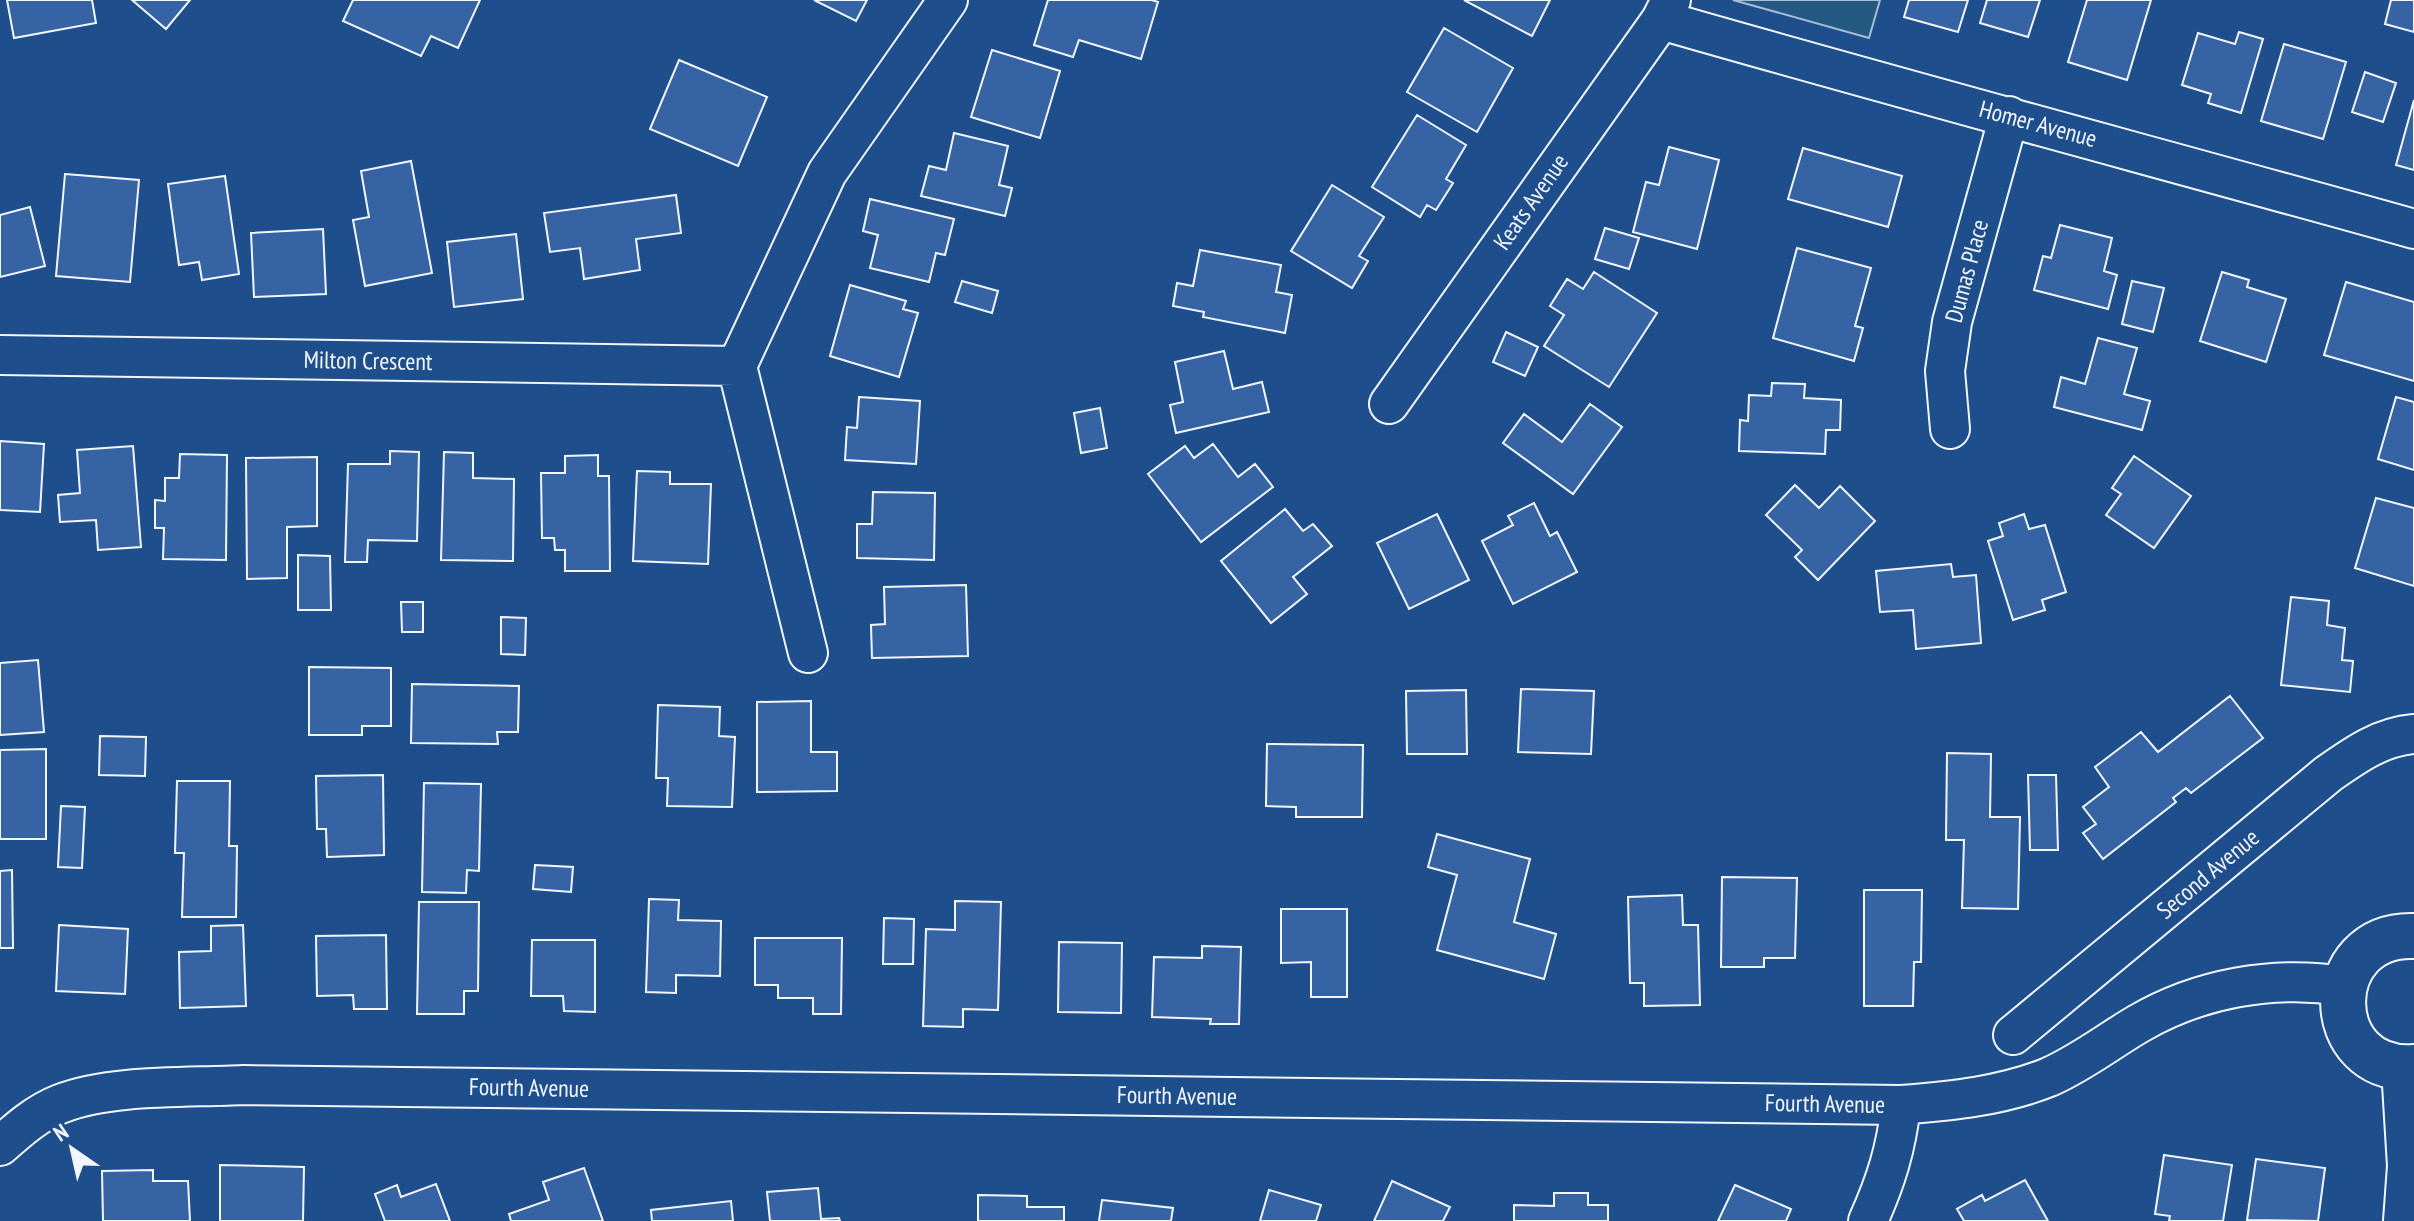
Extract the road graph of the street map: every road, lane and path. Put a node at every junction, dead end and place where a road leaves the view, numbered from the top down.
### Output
1 (948, 0) edge
2 (1666, 10) edge
3 (2009, 116) junction
4 (2414, 229) edge
5 (0, 355) edge
6 (737, 366) junction
7 (1389, 404) dead end
8 (1950, 429) dead end
9 (808, 653) dead end
10 (2414, 734) edge
11 (2414, 936) edge
12 (2343, 986) junction
13 (2013, 1035) dead end
14 (2409, 1067) edge
15 (1901, 1105) junction
16 (0, 1146) edge
17 (1868, 1221) edge
18 (2406, 1221) edge

1 - 6 street
2 - 3 street, Homer Avenue
2 - 7 street, Keats Avenue
3 - 4 street, Homer Avenue
3 - 8 street, Dumas Place
5 - 6 street, Milton Crescent
6 - 9 street
10 - 13 street, Second Avenue
11 - 12 street
12 - 14 street
12 - 15 street, Fourth Avenue
14 - 18 street
15 - 16 street, Fourth Avenue
15 - 17 street

